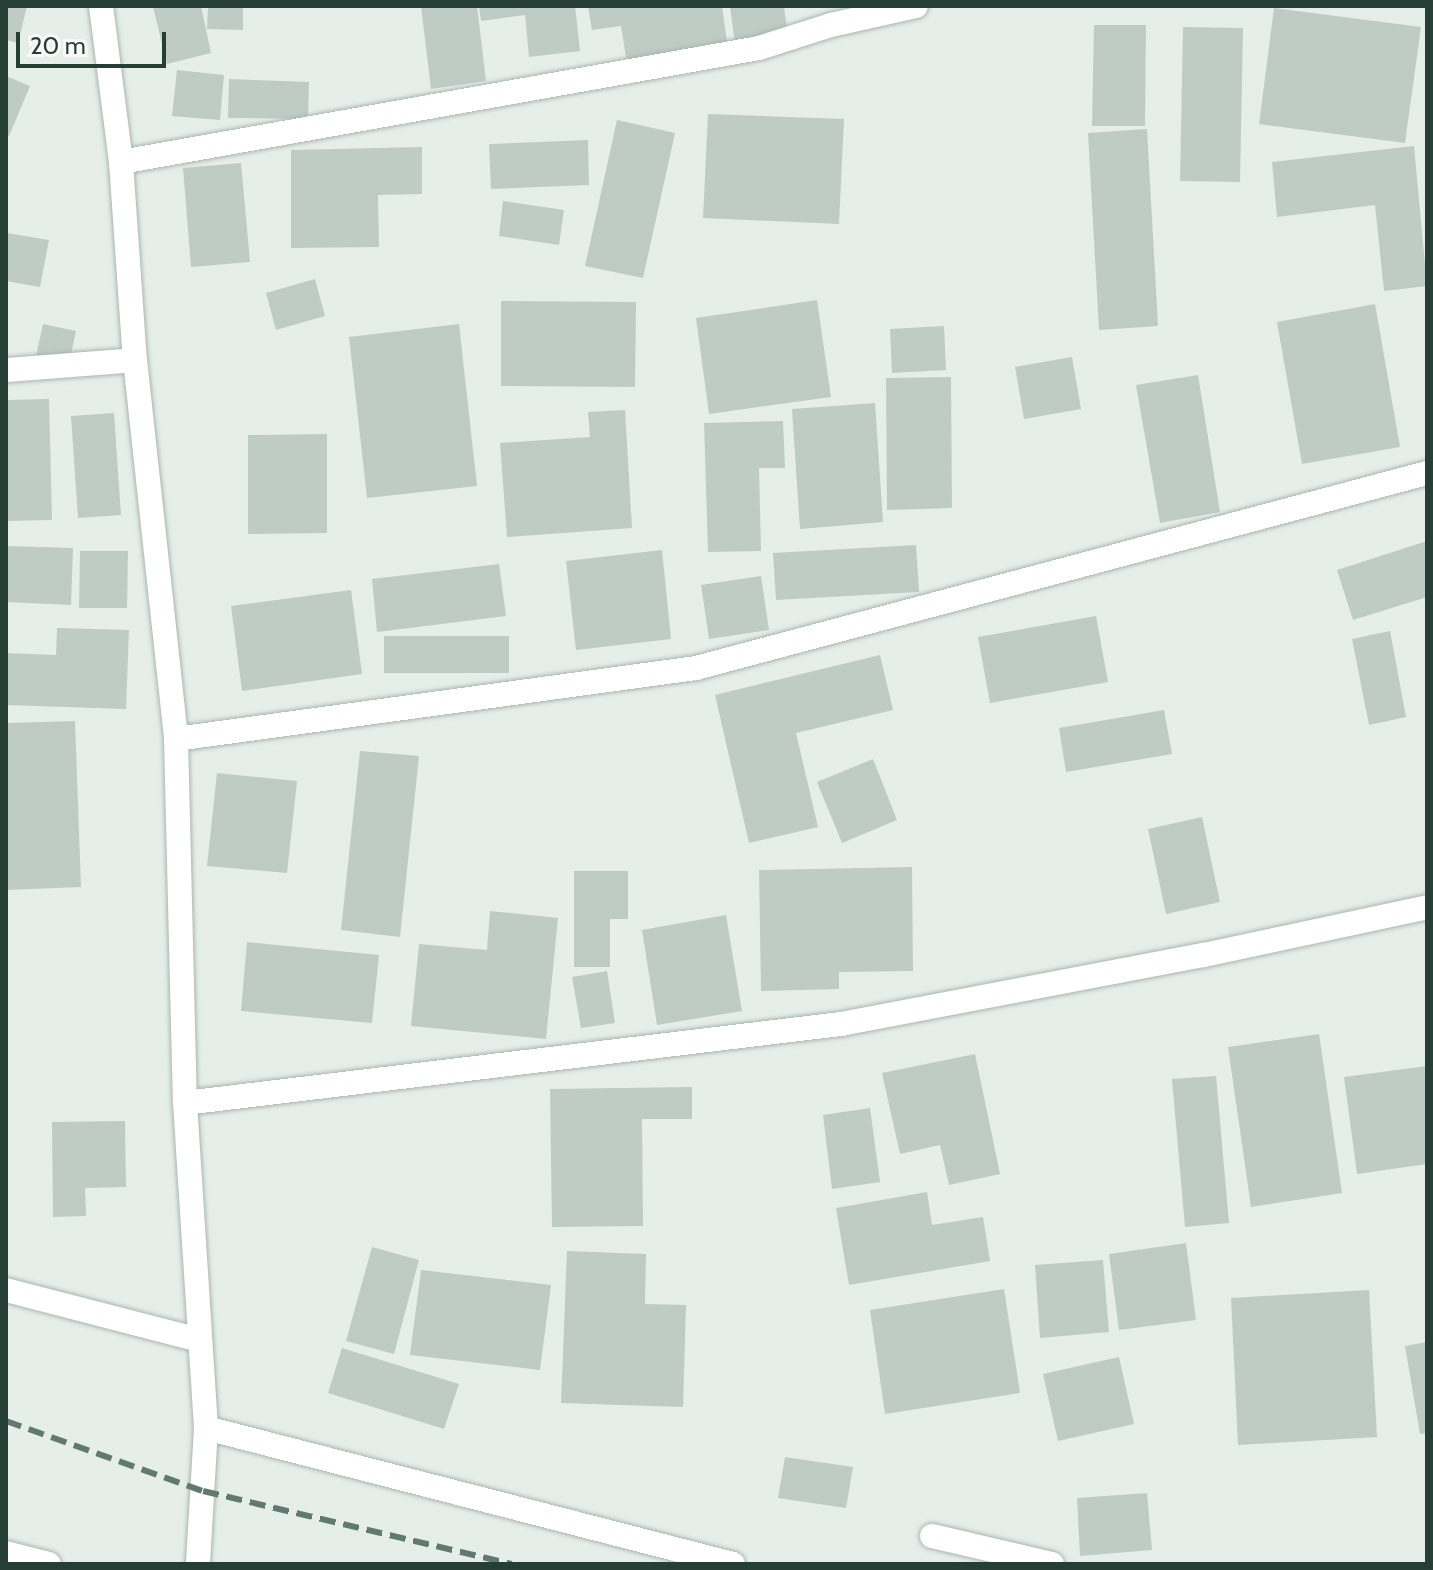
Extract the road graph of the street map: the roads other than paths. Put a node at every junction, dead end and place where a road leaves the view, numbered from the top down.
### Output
1 (101, 6) edge
2 (916, 6) edge
3 (830, 15) edge
4 (121, 162) junction
5 (135, 360) junction
6 (6, 370) edge
7 (1427, 473) edge
8 (176, 739) junction
9 (1427, 907) edge
10 (185, 1103) junction
11 (6, 1290) edge
12 (200, 1340) junction
13 (206, 1428) junction
14 (932, 1536) dead end
15 (6, 1553) edge
16 (49, 1564) edge
17 (198, 1564) edge
18 (733, 1564) edge
19 (1052, 1564) edge

1 - 4 street
2 - 3 street
3 - 4 street
4 - 5 street
5 - 6 street
5 - 8 street
7 - 8 street
8 - 10 street
9 - 10 street
10 - 12 street
11 - 12 street
12 - 13 street
13 - 17 street
13 - 18 street
14 - 19 street
15 - 16 street

